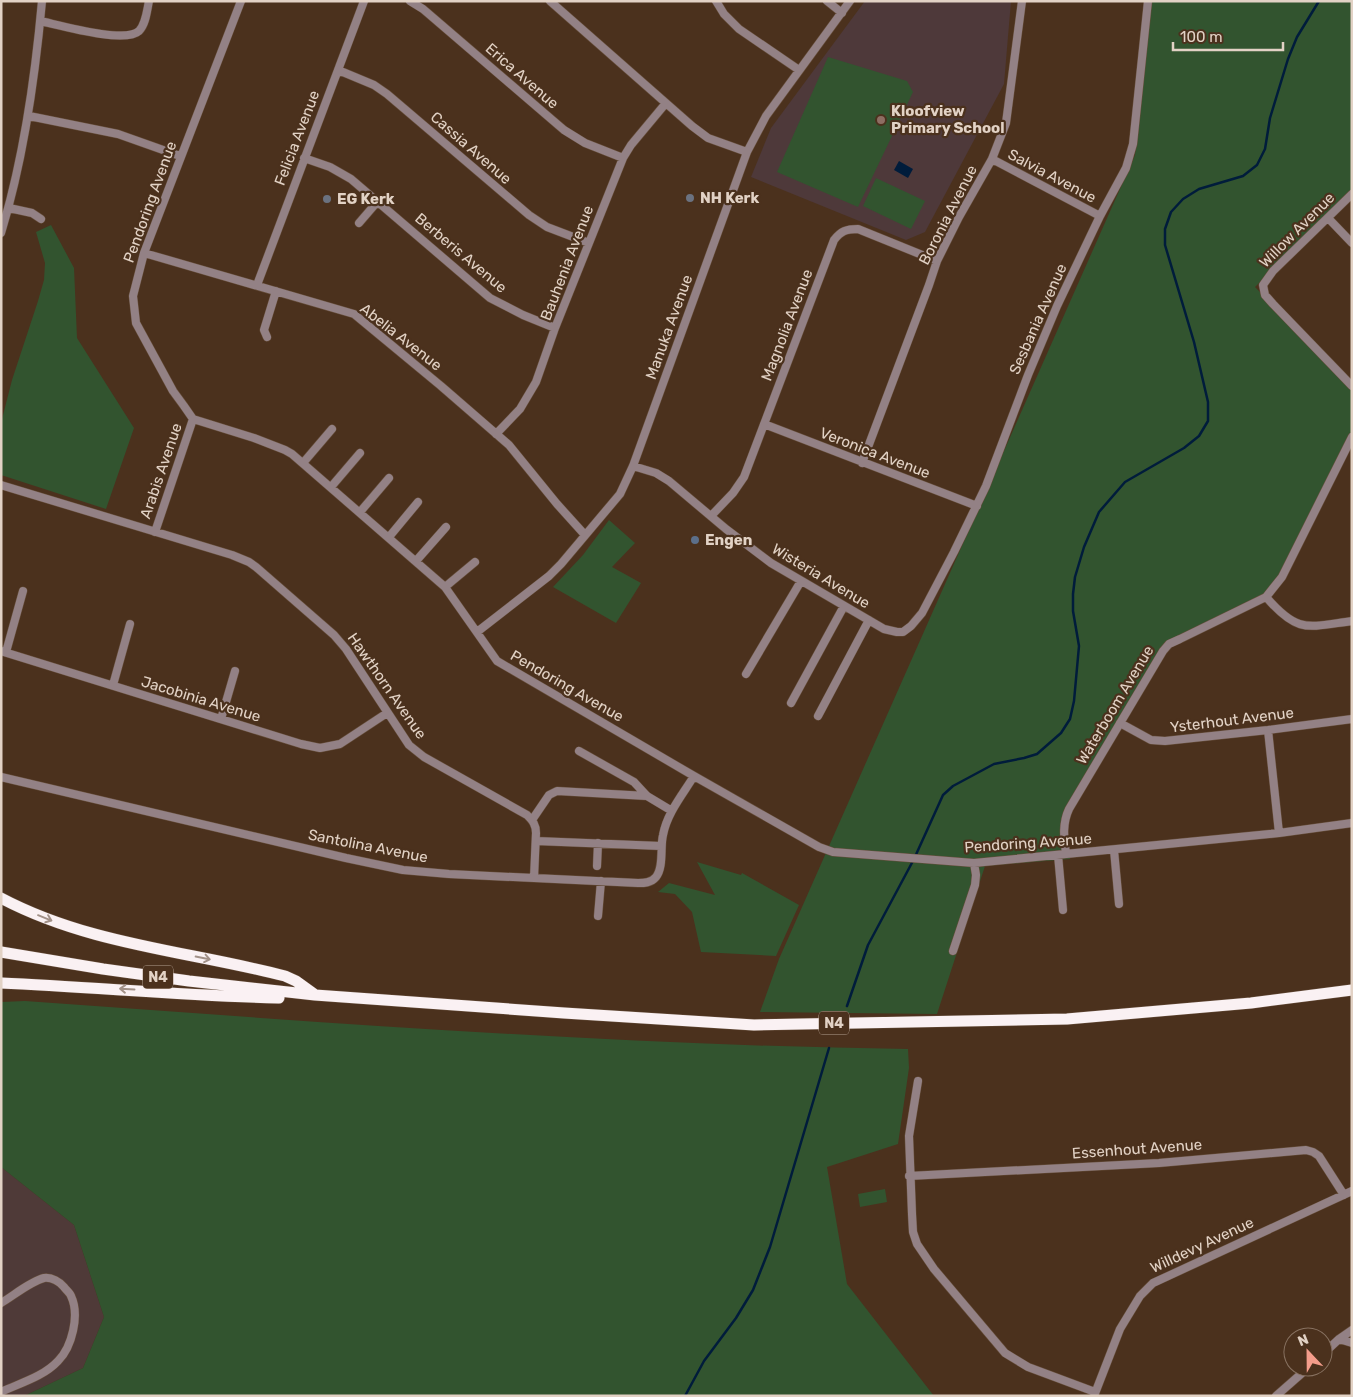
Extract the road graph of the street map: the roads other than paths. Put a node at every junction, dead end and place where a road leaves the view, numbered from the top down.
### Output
1 (42, 1) edge
2 (149, 1) edge
3 (241, 1) edge
4 (364, 1) edge
5 (410, 1) edge
6 (550, 1) edge
7 (716, 1) edge
8 (827, 1) edge
9 (850, 1) edge
10 (1022, 1) edge
11 (1148, 1) edge
12 (842, 12) junction
13 (40, 21) junction
14 (338, 70) junction
15 (799, 70) junction
16 (666, 103) junction
17 (29, 116) junction
18 (746, 152) junction
19 (180, 156) junction
20 (304, 158) junction
21 (623, 158) junction
22 (992, 159) junction
23 (1352, 194) edge
24 (378, 201) junction
25 (9, 208) junction
26 (1100, 216) junction
27 (1328, 218) junction
28 (41, 219) dead end
29 (358, 223) dead end
30 (1, 233) edge
31 (589, 243) junction
32 (1352, 243) edge
33 (144, 253) junction
34 (937, 261) junction
35 (258, 285) junction
36 (276, 291) junction
37 (556, 328) junction
38 (267, 337) dead end
39 (1352, 386) edge
40 (193, 419) junction
41 (764, 424) junction
42 (332, 429) dead end
43 (496, 434) junction
44 (1352, 437) edge
45 (360, 453) dead end
46 (303, 463) junction
47 (862, 463) junction
48 (633, 466) junction
49 (389, 478) dead end
50 (1, 485) edge
51 (331, 487) junction
52 (418, 502) dead end
53 (977, 506) junction
54 (360, 512) junction
55 (711, 516) junction
56 (446, 527) dead end
57 (155, 532) junction
58 (585, 535) junction
59 (389, 537) junction
60 (416, 561) junction
61 (475, 562) dead end
62 (800, 581) junction
63 (445, 587) junction
64 (23, 591) dead end
65 (1266, 597) junction
66 (844, 606) junction
67 (869, 620) junction
68 (1352, 621) edge
69 (130, 624) dead end
70 (477, 632) junction
71 (902, 632) joint
72 (4, 651) edge
73 (234, 672) dead end
74 (746, 674) dead end
75 (113, 685) junction
76 (791, 703) dead end
77 (387, 713) junction
78 (818, 716) dead end
79 (221, 719) junction
80 (1352, 719) edge
81 (1120, 723) junction
82 (1268, 730) junction
83 (579, 751) dead end
84 (694, 776) junction
85 (1, 777) edge
86 (647, 796) junction
87 (672, 812) junction
88 (532, 820) junction
89 (1352, 823) edge
90 (1279, 833) junction
91 (536, 841) junction
92 (598, 843) junction
93 (661, 846) junction
94 (1114, 850) junction
95 (1062, 854) junction
96 (974, 863) junction
97 (597, 866) dead end
98 (534, 878) junction
99 (601, 881) junction
100 (1, 898) edge
101 (1118, 904) dead end
102 (1064, 910) dead end
103 (598, 916) dead end
104 (953, 951) dead end
105 (1, 952) edge
106 (1, 983) edge
107 (1352, 990) edge
108 (315, 995) junction
109 (918, 1081) dead end
110 (909, 1176) junction
111 (1352, 1191) edge
112 (1344, 1195) junction
113 (1, 1303) edge
114 (1352, 1330) edge
115 (1339, 1339) junction
116 (1352, 1344) edge
117 (1333, 1345) edge
118 (1297, 1377) edge
119 (1, 1392) edge
120 (1095, 1394) edge
121 (1276, 1396) edge

1 - 13 street
2 - 13 street
3 - 19 street, Pendoring Avenue
4 - 14 street, Felicia Avenue
5 - 21 street, Erica Avenue
6 - 16 street
7 - 15 street
8 - 12 street
9 - 12 street, Manuka Avenue
10 - 22 street, Boronia Avenue
11 - 26 street, Sesbania Avenue
12 - 15 street, Manuka Avenue
13 - 17 street
14 - 20 street, Felicia Avenue
14 - 31 street, Cassia Avenue
15 - 18 street, Manuka Avenue
16 - 18 street
16 - 21 street, Bauhenia Avenue
17 - 19 street
17 - 25 street
18 - 48 street, Manuka Avenue
19 - 33 street, Pendoring Avenue
20 - 24 street, Berberis Avenue
20 - 35 street, Felicia Avenue
21 - 31 street, Bauhenia Avenue
22 - 26 street, Salvia Avenue
22 - 34 street, Boronia Avenue
23 - 27 street, Willow Avenue
24 - 29 street
24 - 37 street, Berberis Avenue
25 - 28 street
25 - 30 street
26 - 53 street, Sesbania Avenue
27 - 32 street
27 - 39 street, Willow Avenue
31 - 37 street, Bauhenia Avenue
33 - 35 street, Abelia Avenue
33 - 40 street, Pendoring Avenue
34 - 41 street, Magnolia Avenue
34 - 47 street, Boronia Avenue
35 - 36 street, Abelia Avenue
36 - 38 street
36 - 43 street, Abelia Avenue
37 - 43 street, Bauhenia Avenue
40 - 46 street, Pendoring Avenue
40 - 57 street, Arabis Avenue
41 - 47 street, Veronica Avenue
41 - 55 street, Magnolia Avenue
42 - 46 street
43 - 58 street, Abelia Avenue
44 - 65 street, Waterboom Avenue
45 - 51 street
46 - 51 street, Pendoring Avenue
47 - 53 street, Veronica Avenue
48 - 55 street, Wisteria Avenue
48 - 58 street, Manuka Avenue
49 - 54 street
50 - 57 street, Hawthorn Avenue
51 - 54 street, Pendoring Avenue
52 - 59 street
53 - 71 street, Sesbania Avenue
54 - 59 street, Pendoring Avenue
55 - 62 street, Wisteria Avenue
56 - 60 street
57 - 77 street, Hawthorn Avenue
58 - 70 street, Manuka Avenue
59 - 60 street, Pendoring Avenue
60 - 63 street, Pendoring Avenue
61 - 63 street
62 - 66 street, Wisteria Avenue
62 - 74 street
63 - 70 street, Pendoring Avenue
64 - 72 street
65 - 68 street
65 - 81 street, Waterboom Avenue
66 - 67 street, Wisteria Avenue
66 - 76 street
67 - 71 street, Wisteria Avenue
67 - 78 street
69 - 75 street
70 - 84 street, Pendoring Avenue
72 - 75 street, Jacobinia Avenue
73 - 79 street
75 - 79 street, Jacobinia Avenue
77 - 79 street, Jacobinia Avenue
77 - 88 street, Hawthorn Avenue
80 - 82 street, Ysterhout Avenue
81 - 82 street, Ysterhout Avenue
81 - 95 street, Waterboom Avenue
82 - 90 street
83 - 86 street
84 - 87 street, Santolina Avenue
84 - 96 street, Pendoring Avenue
85 - 98 street, Santolina Avenue
86 - 87 street
86 - 88 street
87 - 93 street, Santolina Avenue
88 - 91 street
89 - 90 street, Pendoring Avenue
90 - 94 street, Pendoring Avenue
91 - 92 street
91 - 98 street
92 - 93 street
92 - 97 street
93 - 99 street, Santolina Avenue
94 - 95 street, Pendoring Avenue
94 - 101 street
95 - 96 street, Pendoring Avenue
95 - 102 street, Waterboom Avenue
96 - 104 street
98 - 99 street, Santolina Avenue
99 - 103 street
100 -> 108 highway
105 - 108 highway, N4
108 -> 106 highway
107 - 108 highway, N4
109 - 110 street
110 - 112 street, Essenhout Avenue
110 - 120 street
111 - 112 street, Willdevy Avenue
112 - 120 street, Willdevy Avenue
113 - 119 street
114 - 115 street
115 - 116 street
115 - 117 street
118 - 121 street

